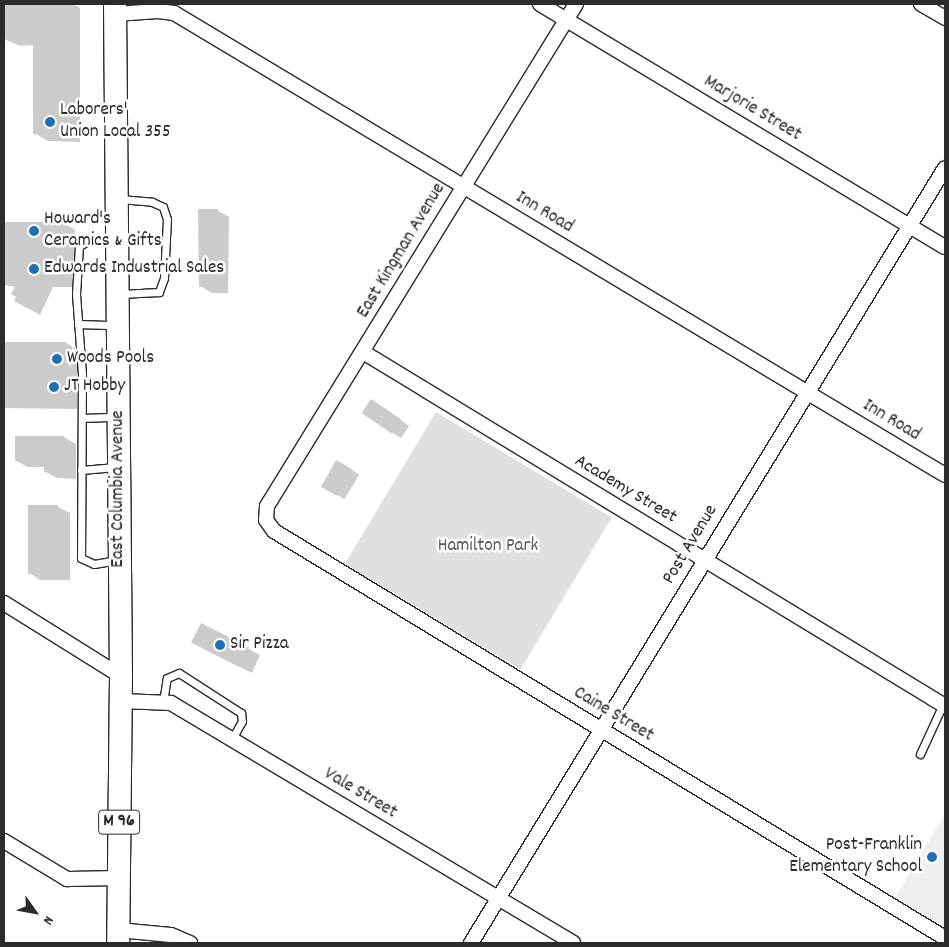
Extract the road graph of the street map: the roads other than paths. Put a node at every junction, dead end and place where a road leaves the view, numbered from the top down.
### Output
1 (540, 4) edge
2 (576, 4) edge
3 (922, 4) edge
4 (115, 9) edge
5 (945, 18) edge
6 (566, 20) junction
7 (945, 168) edge
8 (463, 186) junction
9 (117, 199) junction
10 (910, 225) junction
11 (117, 242) junction
12 (945, 247) edge
13 (118, 294) junction
14 (78, 324) junction
15 (118, 325) junction
16 (363, 352) junction
17 (806, 393) junction
18 (119, 417) junction
19 (82, 418) junction
20 (119, 467) junction
21 (82, 470) junction
22 (945, 475) edge
23 (266, 520) joint
24 (120, 559) junction
25 (704, 560) junction
26 (4, 603) edge
27 (121, 676) junction
28 (121, 701) junction
29 (163, 702) junction
30 (944, 704) edge
31 (600, 729) junction
32 (232, 739) junction
33 (920, 754) dead end
34 (4, 841) edge
35 (119, 878) junction
36 (499, 898) junction
37 (118, 936) edge
38 (945, 938) edge
39 (187, 943) edge
40 (471, 943) edge
41 (573, 943) edge

1 - 6 street, Marjorie Street
2 - 6 street, East Kingman Avenue
3 - 5 street
4 - 8 street, Inn Road
4 - 9 main road, East Columbia Avenue / M 96
6 - 8 street, East Kingman Avenue
6 - 10 street, Marjorie Street
7 - 10 street, Post Avenue
8 - 16 street, East Kingman Avenue
8 - 17 street, Inn Road
9 - 11 main road, East Columbia Avenue / M 96
9 - 13 lane
10 - 12 street, Marjorie Street
10 - 17 street, Post Avenue
11 - 13 main road, East Columbia Avenue / M 96
11 - 14 lane
13 - 15 main road, East Columbia Avenue / M 96
14 - 15 lane
14 - 19 lane
15 - 18 main road, East Columbia Avenue / M 96
16 - 23 street, East Kingman Avenue
16 - 25 street, Academy Street
17 - 22 street, Inn Road
17 - 25 street, Post Avenue
18 - 19 lane
18 - 20 main road, East Columbia Avenue / M 96
19 - 21 lane
20 - 21 lane
20 - 24 main road, East Columbia Avenue / M 96
21 - 24 lane
23 - 31 street, Caine Street
24 - 27 main road, East Columbia Avenue / M 96
25 - 30 street, Academy Street
25 - 31 street, Post Avenue
26 - 27 street
27 - 28 main road, East Columbia Avenue / M 96
28 - 29 street, Vale Street
28 - 35 main road, East Columbia Avenue / M 96
29 - 32 street, Vale Street
29 - 32 lane
30 - 33 lane
31 - 36 street, Post Avenue
31 - 38 street, Caine Street
32 - 36 street, Vale Street
34 - 35 street
35 - 37 main road, East Columbia Avenue / M 96
36 - 40 street, Post Avenue
36 - 41 street, Vale Street
37 - 39 street

